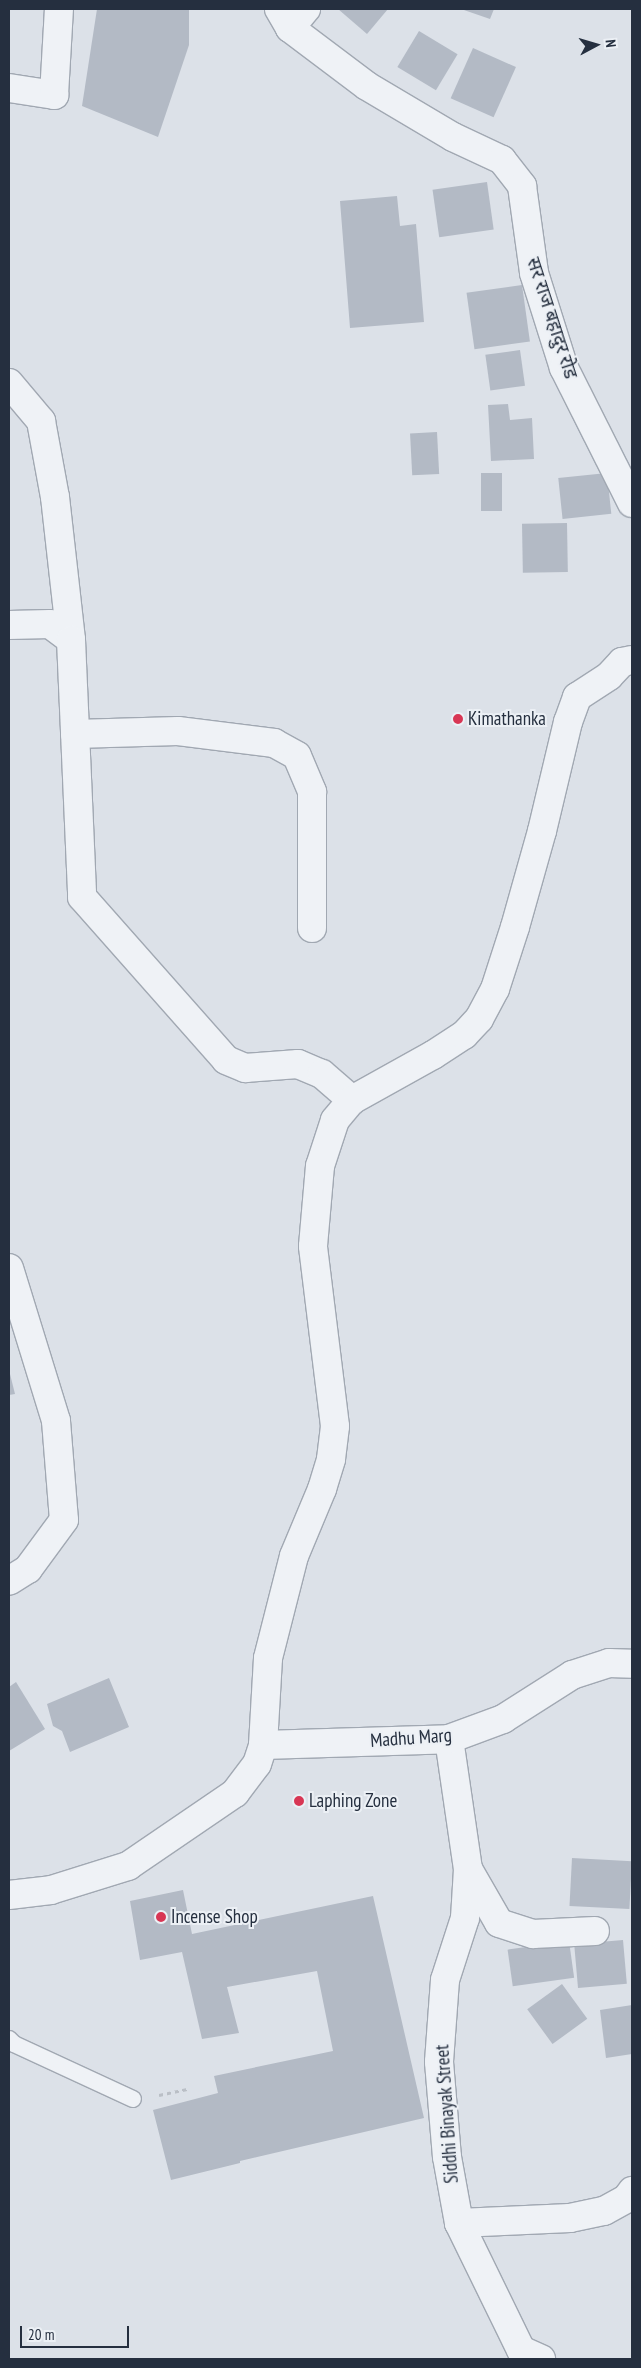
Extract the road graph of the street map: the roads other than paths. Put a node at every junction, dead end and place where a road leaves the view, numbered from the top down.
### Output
1 (59, 9) edge
2 (292, 15) edge
3 (9, 88) edge
4 (9, 384) edge
5 (632, 503) edge
6 (9, 625) edge
7 (71, 640) junction
8 (632, 660) edge
9 (75, 734) junction
10 (312, 928) dead end
11 (352, 1100) junction
12 (9, 1268) edge
13 (9, 1581) edge
14 (632, 1664) edge
15 (449, 1739) junction
16 (263, 1745) junction
17 (468, 1869) junction
18 (9, 1895) edge
19 (595, 1931) dead end
20 (9, 2039) edge
21 (134, 2100) dead end
22 (631, 2196) edge
23 (459, 2223) junction
24 (541, 2359) edge

1 - 3 street
2 - 5 street, सर राज बहादुर रोड
4 - 7 street
6 - 7 street
7 - 9 street
8 - 11 street
9 - 10 street
9 - 11 street
11 - 16 street
12 - 13 street
14 - 15 street, Madhu Marg
15 - 16 street, Madhu Marg
15 - 17 street, Siddhi Binayak Street
16 - 18 street
17 - 19 street
17 - 23 street, Siddhi Binayak Street
20 - 21 lane
22 - 23 street
23 - 24 street, Siddhi Binayak Street

